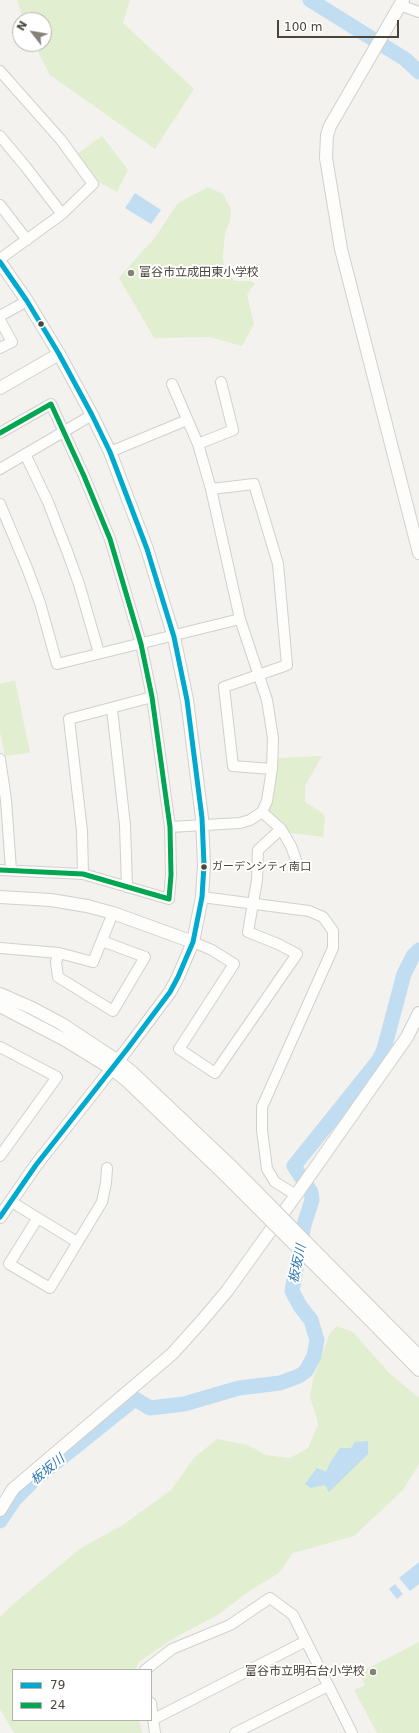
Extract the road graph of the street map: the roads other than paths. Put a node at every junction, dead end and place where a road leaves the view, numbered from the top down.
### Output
1 (401, 2) edge
2 (419, 12) edge
3 (0, 71) edge
4 (0, 136) edge
5 (0, 205) edge
6 (62, 214) junction
7 (26, 240) junction
8 (0, 260) edge
9 (27, 301) junction
10 (0, 316) edge
11 (0, 320) edge
12 (0, 348) edge
13 (59, 354) junction
14 (221, 382) dead end
15 (172, 384) dead end
16 (0, 388) edge
17 (92, 415) junction
18 (187, 420) junction
19 (64, 432) junction
20 (0, 433) edge
21 (198, 444) junction
22 (110, 452) junction
23 (25, 454) junction
24 (0, 469) edge
25 (211, 489) junction
26 (0, 504) edge
27 (419, 553) edge
28 (240, 619) junction
29 (174, 637) junction
30 (141, 644) junction
31 (99, 653) junction
32 (259, 674) junction
33 (152, 697) junction
34 (112, 708) junction
35 (0, 760) edge
36 (272, 769) junction
37 (262, 812) junction
38 (202, 826) junction
39 (170, 827) junction
40 (281, 829) junction
41 (296, 860) dead end
42 (0, 870) edge
43 (11, 870) junction
44 (83, 874) junction
45 (126, 887) junction
46 (0, 897) edge
47 (202, 897) junction
48 (254, 903) junction
49 (113, 913) junction
50 (102, 941) junction
51 (193, 942) junction
52 (0, 948) edge
53 (59, 953) junction
54 (0, 994) edge
55 (0, 1006) edge
56 (419, 1014) edge
57 (0, 1047) edge
58 (115, 1065) junction
59 (0, 1156) edge
60 (107, 1168) dead end
61 (298, 1192) junction
62 (5, 1199) edge
63 (0, 1217) edge
64 (37, 1219) junction
65 (77, 1242) junction
66 (382, 1326) junction
67 (419, 1356) edge
68 (419, 1370) edge
69 (0, 1510) edge
70 (306, 1641) junction
71 (146, 1669) edge
72 (328, 1686) junction
73 (152, 1708) edge
74 (154, 1719) junction
75 (350, 1732) edge
76 (155, 1733) edge
77 (234, 1733) edge

1 - 2 street
1 - 27 street
3 - 6 street
4 - 6 street
5 - 7 street
6 - 7 street
7 - 8 street
8 - 9 street
9 - 10 street
9 - 13 street
11 - 12 street
13 - 16 street
13 - 17 street
14 - 21 street
15 - 18 street
17 - 19 street
17 - 22 street
18 - 21 street
18 - 22 street
19 - 20 street
19 - 23 street
19 - 30 street
21 - 25 street
22 - 29 street
23 - 24 street
23 - 31 street
25 - 28 street
25 - 32 street
26 - 31 street
28 - 29 street
28 - 32 street
29 - 30 street
29 - 38 street
30 - 31 street
30 - 33 street
32 - 36 street
32 - 36 street
33 - 34 street
33 - 39 street
34 - 44 street
34 - 45 street
35 - 43 street
36 - 37 street
37 - 38 street
37 - 40 street
38 - 39 street
38 - 47 street
39 - 45 street
40 - 41 street
40 - 48 street
42 - 43 street
43 - 44 street
44 - 45 street
46 - 49 street
47 - 48 street
47 - 51 street
48 - 51 street
48 - 61 street
49 - 50 street
49 - 51 street
50 - 53 street
50 - 53 street
51 - 58 street
52 - 53 street
54 - 58 street
55 - 58 street
56 - 61 street
57 - 59 street
58 - 62 street
58 - 66 street, bridge
60 - 65 street
61 - 69 street
62 - 63 street
62 - 64 street
64 - 65 street
64 - 65 street
66 - 67 street
66 - 68 street
70 - 71 street
70 - 72 street
70 - 74 street
72 - 75 street
72 - 77 street
73 - 74 street
74 - 76 street

